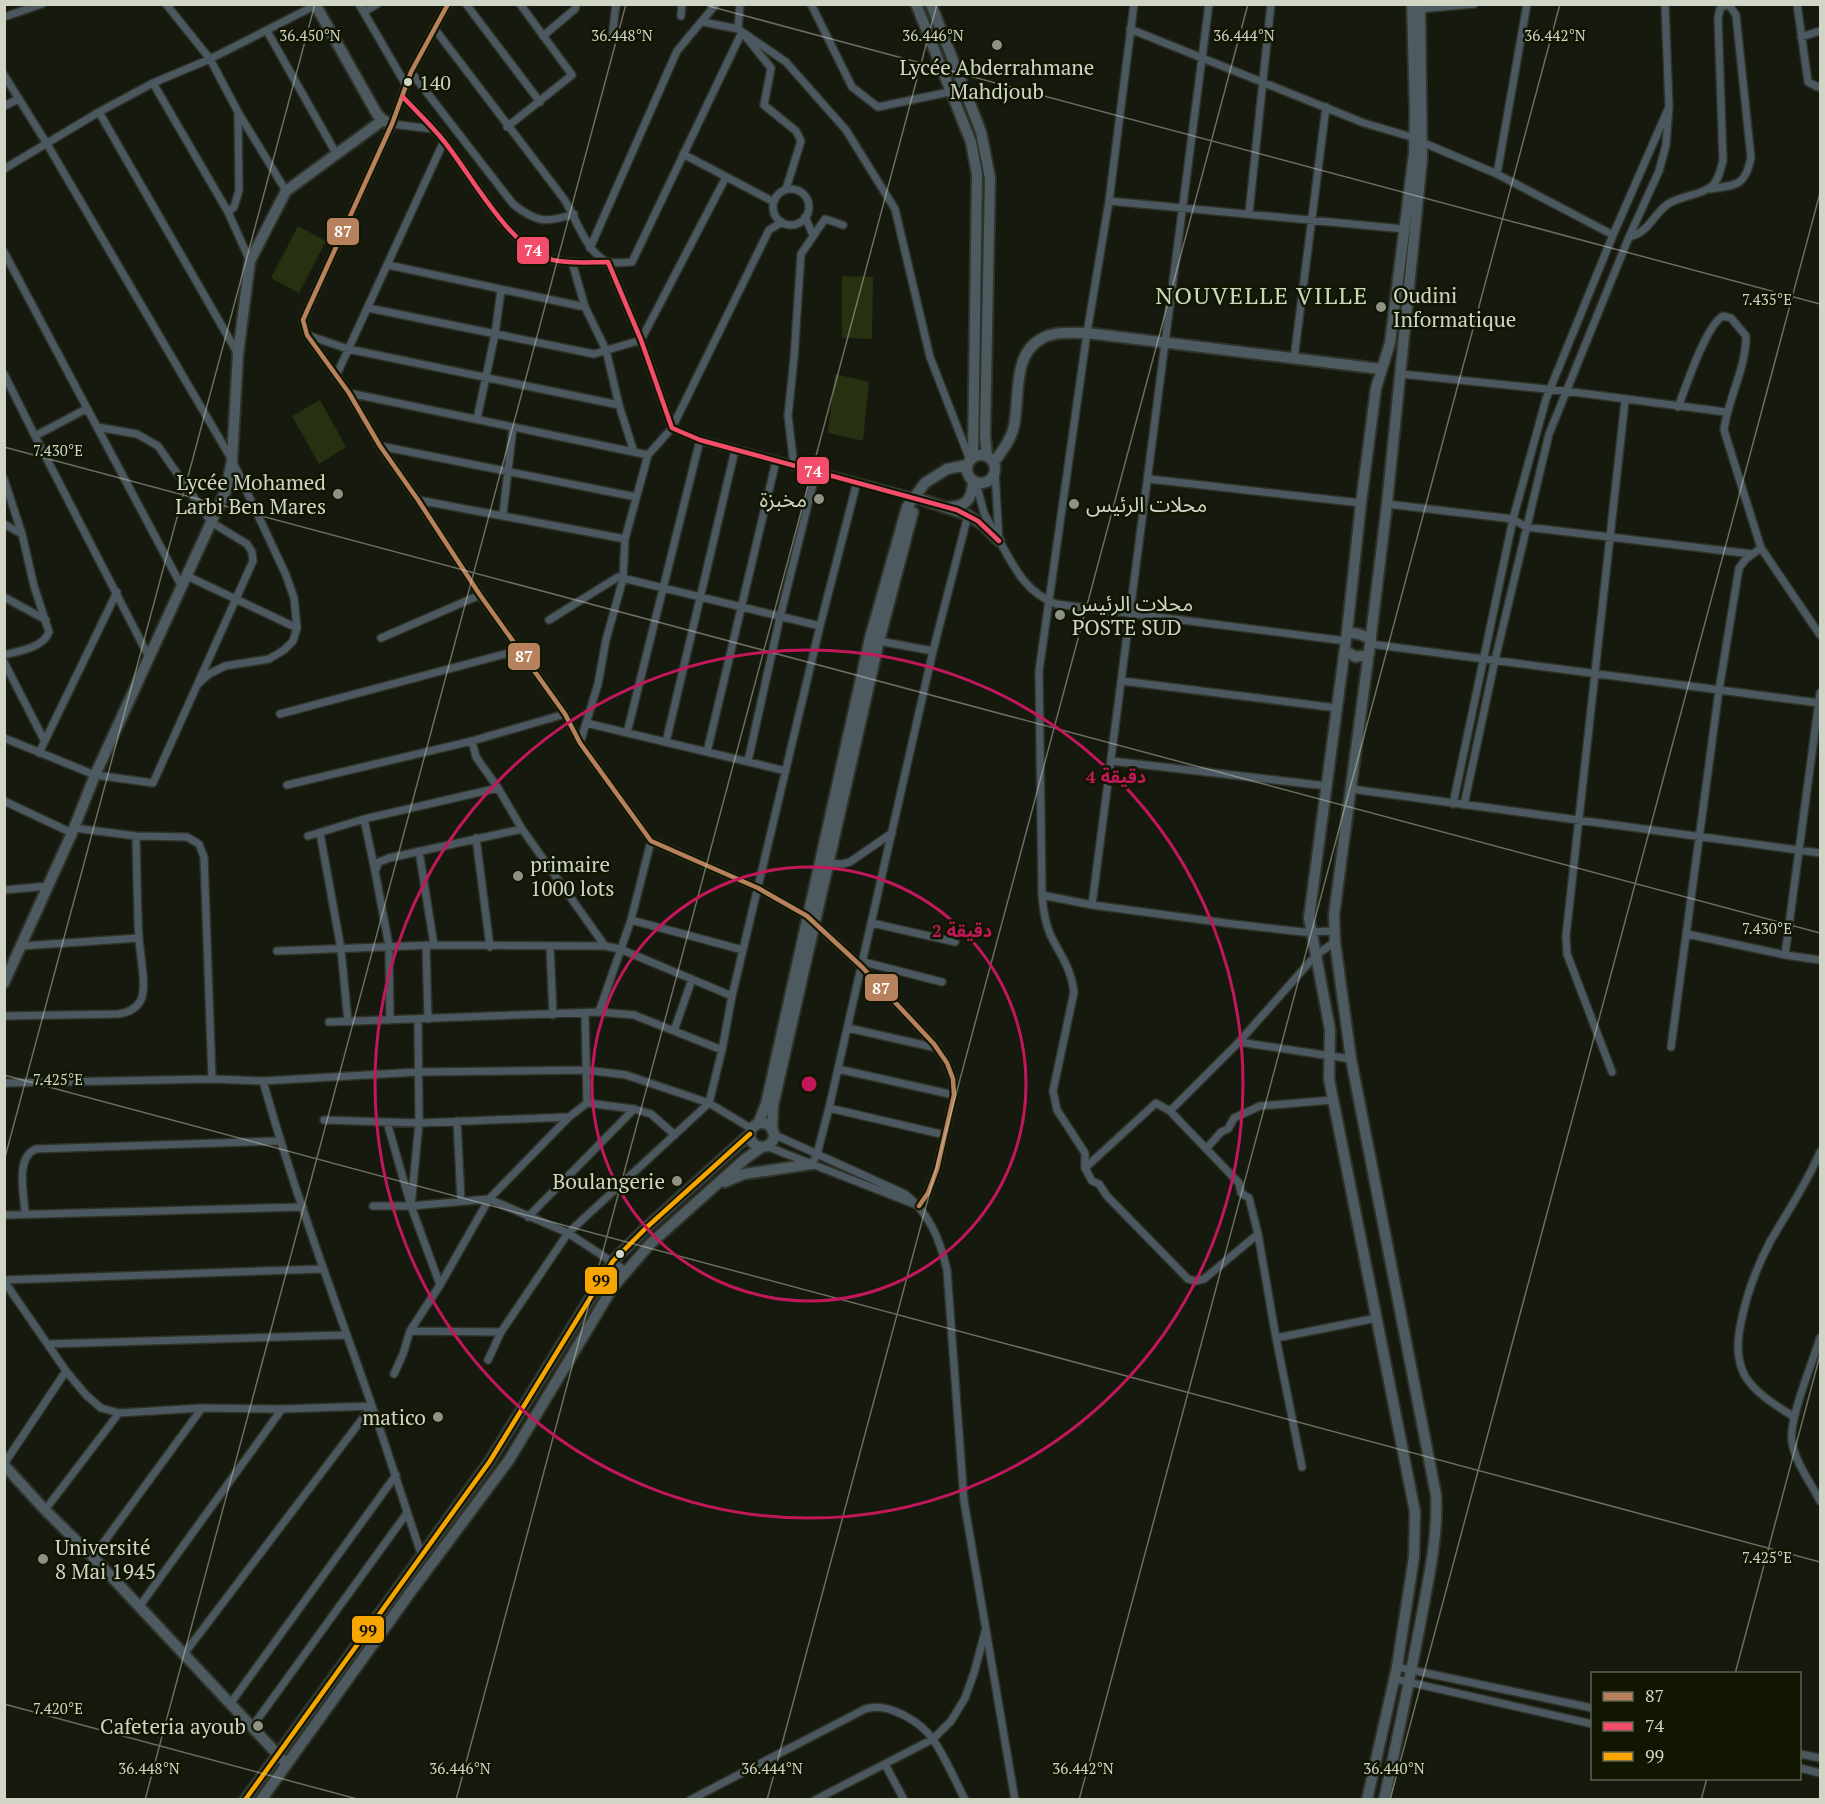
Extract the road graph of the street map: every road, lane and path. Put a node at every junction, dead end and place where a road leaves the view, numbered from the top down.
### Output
1 (42, 4) edge
2 (166, 4) edge
3 (377, 4) edge
4 (448, 4) edge
5 (466, 4) edge
6 (520, 4) edge
7 (616, 4) edge
8 (682, 4) edge
9 (716, 4) edge
10 (740, 4) edge
11 (811, 4) edge
12 (916, 4) edge
13 (931, 4) edge
14 (1134, 4) edge
15 (1209, 4) edge
16 (1271, 4) edge
17 (1474, 4) edge
18 (1527, 4) edge
19 (1665, 4) edge
20 (1797, 4) edge
21 (315, 5) edge
22 (31, 6) edge
23 (574, 6) edge
24 (1417, 6) edge
25 (362, 8) edge
26 (681, 16) dead end
27 (4, 17) edge
28 (703, 22) junction
29 (435, 28) junction
30 (1130, 29) junction
31 (267, 31) junction
32 (740, 31) junction
33 (1821, 31) edge
34 (543, 36) junction
35 (1801, 37) junction
36 (612, 38) dead end
37 (210, 58) junction
38 (1203, 58) junction
39 (411, 72) junction
40 (4, 75) edge
41 (1263, 82) junction
42 (153, 83) junction
43 (406, 85) junction
44 (1821, 86) edge
45 (965, 88) junction
46 (952, 91) junction
47 (403, 97) junction
48 (19, 99) junction
49 (540, 102) junction
50 (4, 106) edge
51 (1326, 107) junction
52 (1669, 107) junction
53 (99, 112) junction
54 (238, 112) junction
55 (387, 122) junction
56 (507, 127) junction
57 (433, 129) junction
58 (1419, 140) junction
59 (444, 141) junction
60 (47, 144) junction
61 (683, 154) junction
62 (337, 155) junction
63 (4, 169) edge
64 (1497, 174) junction
65 (726, 177) junction
66 (786, 189) junction
67 (1710, 189) junction
68 (285, 191) junction
69 (1109, 201) junction
70 (774, 202) junction
71 (1184, 207) junction
72 (228, 212) junction
73 (1249, 213) junction
74 (574, 214) junction
75 (805, 218) junction
76 (1312, 221) junction
77 (782, 222) junction
78 (843, 225) dead end
79 (1404, 229) junction
80 (1613, 234) junction
81 (813, 235) junction
82 (1629, 237) junction
83 (590, 248) junction
84 (4, 252) edge
85 (250, 261) junction
86 (572, 262) junction
87 (608, 262) junction
88 (388, 265) junction
89 (501, 290) junction
90 (585, 307) junction
91 (368, 308) junction
92 (1087, 333) junction
93 (495, 334) junction
94 (307, 335) junction
95 (641, 340) junction
96 (1166, 343) junction
97 (348, 349) junction
98 (606, 350) junction
99 (238, 354) junction
100 (1294, 359) junction
101 (1381, 370) junction
102 (4, 374) edge
103 (336, 376) junction
104 (1401, 376) junction
105 (486, 377) junction
106 (1549, 390) junction
107 (1565, 391) junction
108 (349, 393) junction
109 (1625, 400) junction
110 (620, 405) junction
111 (1678, 407) junction
112 (87, 409) junction
113 (1726, 412) junction
114 (477, 419) junction
115 (513, 427) junction
116 (97, 428) junction
117 (672, 428) junction
118 (35, 436) junction
119 (700, 440) junction
120 (380, 446) junction
121 (735, 450) junction
122 (634, 452) junction
123 (648, 455) junction
124 (232, 460) junction
125 (776, 461) junction
126 (970, 461) junction
127 (992, 463) junction
128 (794, 466) junction
129 (508, 471) junction
130 (816, 472) junction
131 (4, 479) edge
132 (1149, 479) junction
133 (857, 482) junction
134 (975, 482) junction
135 (636, 497) junction
136 (914, 497) junction
137 (418, 500) junction
138 (1361, 503) junction
139 (1387, 504) junction
140 (946, 507) junction
141 (503, 514) junction
142 (968, 515) junction
143 (1513, 519) junction
144 (211, 522) junction
145 (4, 524) edge
146 (1526, 527) junction
147 (22, 534) junction
148 (1609, 537) junction
149 (625, 539) junction
150 (999, 541) junction
151 (1761, 548) junction
152 (1752, 554) junction
153 (623, 579) junction
154 (184, 581) junction
155 (662, 589) junction
156 (117, 592) junction
157 (480, 595) junction
158 (4, 597) edge
159 (701, 598) junction
160 (236, 600) junction
161 (1049, 602) junction
162 (740, 607) junction
163 (1131, 614) junction
164 (780, 617) junction
165 (46, 620) junction
166 (549, 620) dead end
167 (820, 626) junction
168 (297, 628) junction
169 (1821, 634) edge
170 (381, 638) dead end
171 (879, 640) junction
172 (1346, 641) junction
173 (1370, 646) junction
174 (520, 650) junction
175 (933, 651) junction
176 (4, 656) edge
177 (149, 657) junction
178 (1483, 658) junction
179 (1495, 660) junction
180 (4, 662) edge
181 (1596, 674) junction
182 (1122, 681) junction
183 (198, 684) junction
184 (1719, 690) junction
185 (1821, 693) edge
186 (1819, 703) edge
187 (1337, 708) junction
188 (280, 714) dead end
189 (565, 714) junction
190 (586, 723) junction
191 (627, 733) junction
192 (4, 738) edge
193 (44, 740) junction
194 (472, 741) junction
195 (666, 742) junction
196 (580, 743) junction
197 (707, 752) junction
198 (39, 753) junction
199 (748, 761) junction
200 (1112, 761) junction
201 (786, 771) junction
202 (95, 775) junction
203 (287, 785) dead end
204 (1327, 786) junction
205 (498, 788) junction
206 (1351, 789) junction
207 (6, 804) edge
208 (1453, 804) junction
209 (1464, 806) junction
210 (363, 819) junction
211 (1579, 821) junction
212 (522, 829) junction
213 (73, 831) junction
214 (320, 832) junction
215 (892, 833) junction
216 (136, 836) junction
217 (308, 836) dead end
218 (1700, 836) junction
219 (476, 838) junction
220 (651, 841) junction
221 (1798, 849) junction
222 (419, 851) junction
223 (1821, 853) edge
224 (829, 863) junction
225 (375, 871) junction
226 (48, 886) junction
227 (758, 888) junction
228 (4, 890) edge
229 (1042, 895) junction
230 (1092, 905) junction
231 (631, 920) junction
232 (812, 920) junction
233 (872, 923) junction
234 (1311, 932) junction
235 (1687, 934) junction
236 (1335, 937) junction
237 (139, 938) junction
238 (955, 942) dead end
239 (426, 945) junction
240 (434, 945) junction
241 (22, 946) junction
242 (388, 946) junction
243 (550, 946) junction
244 (605, 946) junction
245 (490, 947) junction
246 (620, 949) junction
247 (341, 950) junction
248 (743, 950) junction
249 (277, 951) dead end
250 (1316, 955) junction
251 (1785, 955) junction
252 (1821, 960) edge
253 (863, 964) junction
254 (692, 979) junction
255 (4, 982) edge
256 (942, 982) dead end
257 (732, 996) junction
258 (599, 1012) junction
259 (585, 1013) junction
260 (552, 1014) junction
261 (4, 1016) edge
262 (418, 1019) junction
263 (428, 1019) junction
264 (390, 1020) junction
265 (329, 1022) dead end
266 (348, 1022) junction
267 (848, 1028) junction
268 (674, 1031) junction
269 (1239, 1042) junction
270 (1671, 1047) dead end
271 (937, 1048) junction
272 (722, 1050) junction
273 (1330, 1057) junction
274 (1351, 1059) junction
275 (838, 1069) junction
276 (586, 1070) junction
277 (418, 1072) junction
278 (1612, 1072) dead end
279 (212, 1079) junction
280 (263, 1081) junction
281 (4, 1083) edge
282 (954, 1095) junction
283 (1333, 1100) junction
284 (587, 1103) junction
285 (709, 1103) junction
286 (829, 1108) junction
287 (634, 1109) junction
288 (1170, 1111) junction
289 (569, 1117) junction
290 (324, 1120) dead end
291 (457, 1121) junction
292 (387, 1122) junction
293 (419, 1122) junction
294 (753, 1129) junction
295 (773, 1132) junction
296 (675, 1135) junction
297 (945, 1135) junction
298 (280, 1141) junction
299 (764, 1147) junction
300 (1206, 1149) junction
301 (1821, 1152) edge
302 (815, 1159) junction
303 (1085, 1168) junction
304 (717, 1185) junction
305 (489, 1198) junction
306 (461, 1202) junction
307 (373, 1206) dead end
308 (411, 1206) junction
309 (919, 1206) junction
310 (303, 1207) junction
311 (25, 1213) junction
312 (4, 1215) edge
313 (528, 1217) junction
314 (568, 1233) junction
315 (1258, 1234) junction
316 (614, 1261) junction
317 (322, 1269) junction
318 (626, 1271) junction
319 (4, 1280) edge
320 (440, 1285) junction
321 (1377, 1318) junction
322 (410, 1331) junction
323 (501, 1332) junction
324 (346, 1335) junction
325 (1276, 1338) junction
326 (1821, 1338) edge
327 (49, 1344) junction
328 (488, 1360) dead end
329 (66, 1371) junction
330 (394, 1374) dead end
331 (372, 1406) junction
332 (202, 1408) junction
333 (282, 1409) junction
334 (119, 1413) junction
335 (1794, 1417) junction
336 (4, 1465) edge
337 (1302, 1467) dead end
338 (396, 1475) junction
339 (1821, 1501) edge
340 (45, 1510) junction
341 (1415, 1512) junction
342 (407, 1513) junction
343 (1437, 1513) junction
344 (422, 1556) junction
345 (93, 1557) junction
346 (427, 1569) junction
347 (139, 1606) junction
348 (985, 1629) junction
349 (184, 1654) junction
350 (1412, 1670) junction
351 (1396, 1673) junction
352 (1410, 1682) junction
353 (230, 1704) junction
354 (1591, 1708) edge
355 (1591, 1724) edge
356 (252, 1726) junction
357 (933, 1739) junction
358 (1801, 1754) edge
359 (278, 1755) junction
360 (1821, 1758) edge
361 (287, 1764) junction
362 (885, 1764) junction
363 (1801, 1768) edge
364 (1821, 1773) edge
365 (245, 1800) edge
366 (261, 1800) edge
367 (690, 1800) edge
368 (815, 1800) edge
369 (904, 1800) edge
370 (965, 1800) edge
371 (1015, 1800) edge
372 (1367, 1800) edge
373 (1384, 1800) edge

1 - 22 street
2 - 37 street
3 - 25 street
4 - 29 street
5 - 49 street
6 - 34 street
7 - 36 street
8 - 26 street
9 - 28 street
10 - 32 street
11 - 46 street
12 - 46 street
13 - 45 street
14 - 30 street
15 - 38 street
16 - 41 street
17 - 24 street
18 - 64 street
19 - 52 street
20 - 35 street
21 - 31 street
21 - 55 street
22 - 27 street
23 - 34 street
24 - 58 street
25 - 43 street
28 - 32 street
28 - 83 street
29 - 39 street
29 - 56 street
30 - 38 street
30 - 69 street
31 - 37 street
31 - 62 street
32 - 61 street
32 - 66 street
32 - 126 street
33 - 35 street
34 - 49 street
35 - 44 street
37 - 42 street
37 - 54 street
38 - 41 street
38 - 71 street
39 - 43 street
39 - 74 street
40 - 48 street
41 - 51 street
41 - 73 street
42 - 53 street
42 - 72 street
43 - 47 street
45 - 46 street
45 - 127 street
46 - 126 street
47 - 55 street
47 - 57 street
48 - 50 street
48 - 60 street
49 - 56 street
51 - 58 street
51 - 76 street
52 - 80 street
52 - 82 street
53 - 60 street
53 - 99 street
54 - 68 street
54 - 72 street
55 - 57 street
55 - 62 street
55 - 94 street
56 - 74 street
57 - 59 street
58 - 64 street
58 - 79 street
58 - 104 street
59 - 86 street
59 - 88 street
60 - 63 street
60 - 124 street
61 - 65 street
61 - 87 street
62 - 68 street
64 - 80 street
65 - 70 street
65 - 95 street
66 - 70 street
66 - 75 street
67 - 67 street
67 - 82 street
68 - 85 street
69 - 71 street
69 - 92 street
70 - 77 street
71 - 73 street
71 - 96 street
72 - 85 street
73 - 76 street
74 - 83 street
75 - 77 street
75 - 81 street
76 - 79 street
76 - 100 street
77 - 117 street
78 - 81 street
79 - 101 street
80 - 106 street
81 - 128 street
82 - 107 street
83 - 87 street
84 - 112 street
85 - 99 street
86 - 87 street
86 - 90 street
87 - 95 street
88 - 89 street
88 - 91 street
89 - 90 street
89 - 93 street
90 - 98 street
91 - 93 street
91 - 97 street
92 - 96 street
92 - 127 street
92 - 161 street
93 - 98 street
93 - 105 street
94 - 97 street
94 - 103 street
95 - 98 street
95 - 117 street
96 - 100 street
96 - 132 street
97 - 103 street
97 - 105 street
98 - 110 street
99 - 124 street
100 - 101 street
101 - 104 street
101 - 104 street
101 - 138 street
102 - 118 street
103 - 108 street
104 - 106 street
104 - 139 street
105 - 110 street
105 - 114 street
106 - 107 street
106 - 143 street
107 - 109 street
107 - 146 street
108 - 114 street
108 - 120 street
109 - 111 street
109 - 148 street
110 - 122 street
111 - 113 street
111 - 113 street
112 - 116 street
112 - 118 street
113 - 151 street
114 - 115 street
115 - 122 street
115 - 129 street
116 - 144 street
116 - 154 street
117 - 119 street
117 - 123 street
118 - 156 street
119 - 121 street
119 - 155 street
120 - 129 street
120 - 137 street
121 - 125 street
121 - 159 street
122 - 123 street
123 - 135 street
124 - 144 street
124 - 168 street
125 - 128 street
125 - 162 street
126 - 127 street
126 - 134 street
126 - 136 street
127 - 134 street
127 - 150 street
128 - 130 street
129 - 135 street
129 - 141 street
130 - 133 street
130 - 164 street
131 - 147 street
132 - 138 street
132 - 163 street
133 - 136 street
133 - 167 street
134 - 140 street
134 - 150 street
135 - 149 street
136 - 140 street
136 - 171 street
136 - 232 street
137 - 141 street
137 - 157 street
138 - 172 street
139 - 143 street
139 - 173 street
140 - 142 street
141 - 149 street
142 - 150 street
142 - 175 street
143 - 146 street
143 - 178 street
144 - 154 street
144 - 160 street
145 - 147 street
146 - 148 street
146 - 179 street
147 - 165 street
148 - 152 street
148 - 181 street
149 - 153 street
150 - 161 street
151 - 152 street
151 - 169 street
152 - 184 street
153 - 155 street
153 - 166 street
153 - 190 street
154 - 160 street
154 - 177 street
155 - 159 street
155 - 191 street
156 - 177 street
156 - 193 street
157 - 170 street
157 - 174 street
158 - 165 street
159 - 162 street
159 - 195 street
160 - 168 street
160 - 183 street
161 - 163 street
161 - 229 street
162 - 164 street
162 - 197 street
163 - 172 street
163 - 182 street
164 - 167 street
164 - 199 street
165 - 176 street
167 - 201 street
168 - 183 street
171 - 175 street
171 - 224 street
172 - 173 street
172 - 173 street
172 - 187 street
173 - 178 street
173 - 206 street
174 - 188 street
174 - 189 street
175 - 215 street
177 - 202 street
178 - 179 street
178 - 208 street
179 - 181 street
179 - 209 street
180 - 193 street
181 - 184 street
181 - 211 street
182 - 187 street
182 - 200 street
183 - 202 street
184 - 186 street
184 - 218 street
185 - 186 street
186 - 221 street
187 - 204 street
189 - 194 street
189 - 196 street
190 - 191 street
190 - 196 street
191 - 195 street
192 - 198 street
193 - 198 street
194 - 203 street
194 - 205 street
195 - 197 street
196 - 220 street
197 - 199 street
198 - 202 street
199 - 201 street
200 - 204 street
200 - 230 street
201 - 227 street
202 - 213 street
204 - 234 street
205 - 210 street
205 - 212 street
206 - 208 street
206 - 236 street
207 - 213 street
208 - 209 street
209 - 211 street
210 - 214 street
210 - 225 street
211 - 218 street
211 - 278 street
212 - 219 street
212 - 244 street
213 - 216 street
213 - 226 street
214 - 217 street
214 - 247 street
215 - 224 street
215 - 233 street
216 - 237 street
216 - 279 street
218 - 221 street
218 - 235 street
219 - 222 street
219 - 245 street
220 - 227 street
220 - 231 street
221 - 223 street
221 - 251 street
222 - 225 street
222 - 240 street
224 - 232 street
225 - 242 street
226 - 228 street
226 - 241 street
227 - 232 street
227 - 248 street
229 - 230 street
229 - 303 street
230 - 234 street
231 - 246 street
231 - 248 street
232 - 253 street
232 - 294 street
232 - 295 street
233 - 238 street
233 - 253 street
234 - 236 street
234 - 250 street
235 - 251 street
235 - 270 street
236 - 250 street
236 - 274 street
237 - 241 street
237 - 261 street
239 - 240 street
239 - 242 street
239 - 263 street
240 - 245 street
241 - 255 street
242 - 247 street
242 - 264 street
243 - 244 street
243 - 245 street
243 - 260 street
244 - 246 street
246 - 254 street
246 - 258 street
247 - 249 street
247 - 266 street
248 - 257 street
250 - 269 street
250 - 273 street
251 - 252 street
253 - 256 street
253 - 267 street
253 - 271 street
254 - 257 street
254 - 268 street
257 - 272 street
258 - 259 street
258 - 268 street
259 - 260 street
259 - 276 street
260 - 263 street
262 - 263 street
262 - 264 street
262 - 277 street
264 - 266 street
265 - 266 street
267 - 271 street
267 - 275 street
268 - 272 street
269 - 273 street
269 - 288 street
271 - 282 street
272 - 285 street
273 - 274 street
273 - 283 street
274 - 343 street
275 - 282 street
275 - 286 street
276 - 277 street
276 - 284 street
276 - 285 street
277 - 280 street
277 - 293 street
279 - 280 street
279 - 281 street
280 - 298 street
282 - 297 street
283 - 300 street
283 - 321 street
284 - 287 street
284 - 289 street
285 - 294 street
285 - 296 street
286 - 297 street
286 - 302 street
287 - 296 street
287 - 313 street
288 - 300 street
288 - 303 street
289 - 291 street
289 - 305 street
290 - 292 street
291 - 293 street
291 - 306 street
292 - 293 street
292 - 308 street
293 - 308 street
294 - 295 street
294 - 299 street
294 - 316 street
295 - 299 street
295 - 302 street
296 - 314 street
297 - 309 street
298 - 310 street
298 - 311 street
299 - 302 street
299 - 304 street
300 - 315 street
301 - 335 street
302 - 304 street
302 - 309 street
303 - 315 street
304 - 318 street
305 - 306 street
305 - 313 street
305 - 320 street
306 - 308 street
307 - 308 street
308 - 320 street
309 - 348 street
310 - 311 street
310 - 317 street
311 - 312 street
313 - 314 street
314 - 316 street
314 - 323 street
315 - 325 street
316 - 318 street
316 - 344 street
317 - 319 street
317 - 324 street
318 - 346 street
319 - 327 street
320 - 322 street
321 - 325 street
321 - 341 street
322 - 323 street
322 - 330 street
323 - 328 street
324 - 327 street
324 - 331 street
325 - 337 street
326 - 335 street
327 - 329 street
329 - 334 street
329 - 336 street
331 - 333 street
331 - 338 street
331 - 349 street
332 - 333 street
332 - 334 street
332 - 345 street
333 - 347 street
334 - 340 street
335 - 339 street
336 - 340 street
338 - 342 street
338 - 353 street
340 - 345 street
341 - 343 street
341 - 351 street
342 - 344 street
342 - 356 street
343 - 350 street
344 - 346 street
344 - 359 street
345 - 347 street
346 - 361 street
347 - 349 street
348 - 357 street
348 - 371 street
349 - 353 street
350 - 351 street
350 - 352 street
350 - 354 street
351 - 352 street
351 - 372 street
352 - 355 street
352 - 373 street
353 - 356 street
356 - 359 street
357 - 362 street
357 - 367 street
357 - 370 street
358 - 360 street
359 - 361 street
359 - 365 street
361 - 366 street
362 - 368 street
362 - 369 street
363 - 364 street

